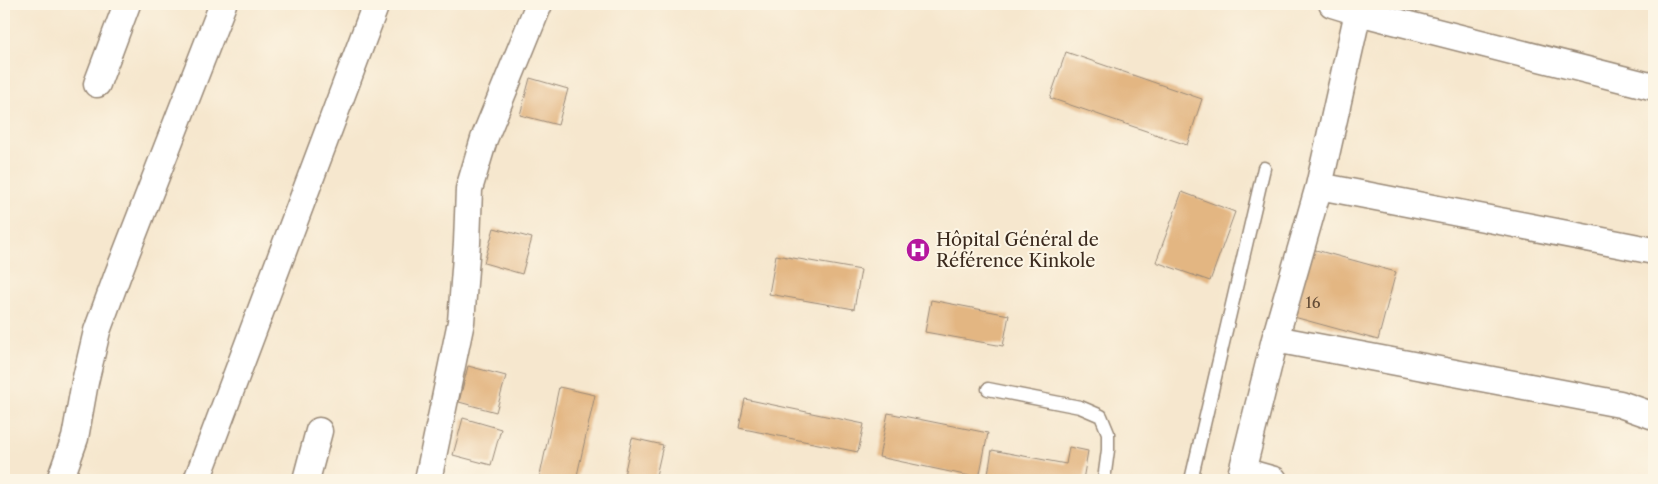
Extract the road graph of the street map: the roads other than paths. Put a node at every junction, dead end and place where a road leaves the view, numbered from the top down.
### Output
1 (127, 4) edge
2 (223, 4) edge
3 (376, 4) edge
4 (539, 4) edge
5 (1332, 4) edge
6 (1358, 12) junction
7 (98, 84) dead end
8 (1654, 87) edge
9 (1264, 168) dead end
10 (1319, 186) junction
11 (1654, 251) edge
12 (1275, 339) junction
13 (988, 390) dead end
14 (1654, 416) edge
15 (319, 432) dead end
16 (1241, 476) edge
17 (60, 480) edge
18 (197, 480) edge
19 (306, 480) edge
20 (428, 480) edge
21 (1104, 480) edge
22 (1191, 480) edge
23 (1274, 480) edge

1 - 7 street
2 - 17 street
3 - 18 street
4 - 20 street
5 - 6 street
6 - 8 street
6 - 10 street
9 - 22 lane
10 - 11 street
10 - 12 street
12 - 14 street
12 - 16 street
13 - 21 lane
15 - 19 street
16 - 23 street

